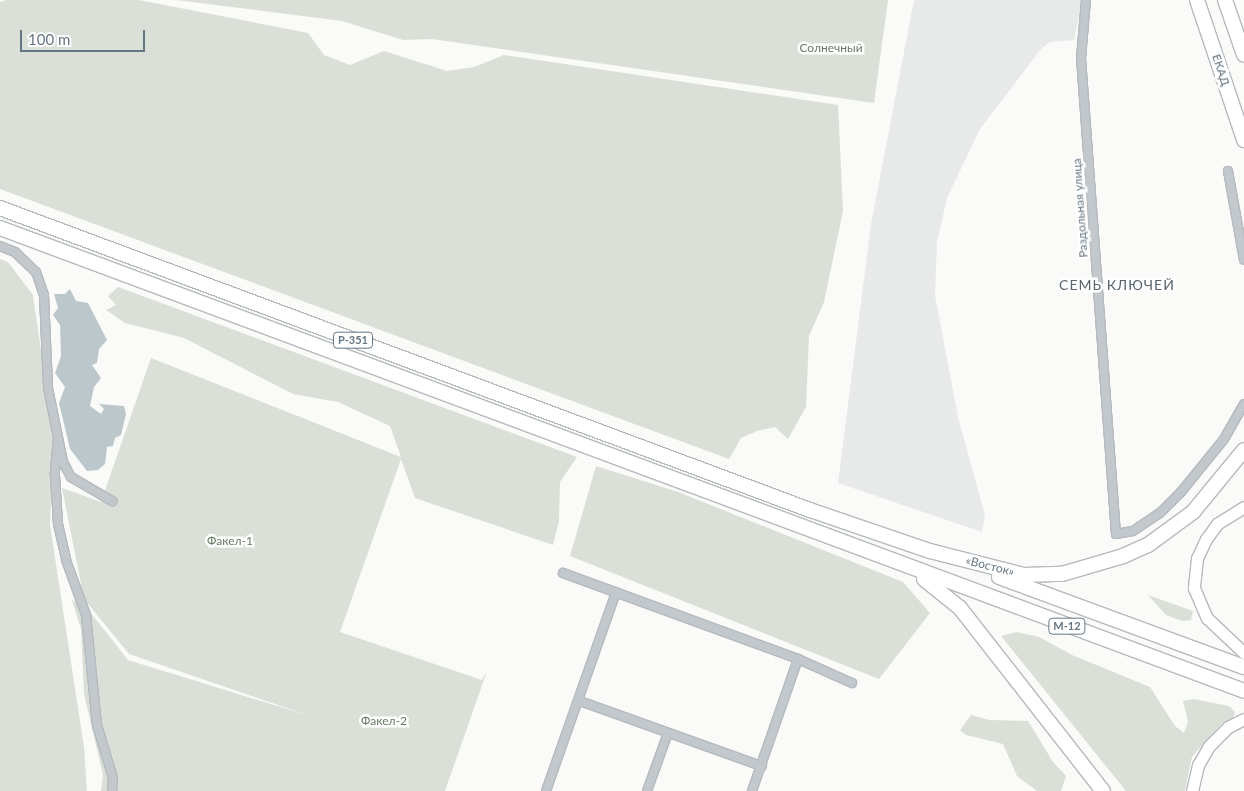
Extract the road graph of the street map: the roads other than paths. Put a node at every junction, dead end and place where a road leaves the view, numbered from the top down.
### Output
1 (1086, 0) edge
2 (1197, 0) edge
3 (1225, 0) edge
4 (1244, 55) edge
5 (1244, 140) edge
6 (1228, 172) dead end
7 (0, 208) edge
8 (0, 228) edge
9 (0, 246) edge
10 (1244, 260) edge
11 (1244, 404) edge
12 (58, 437) junction
13 (1244, 450) edge
14 (699, 488) joint
15 (112, 501) dead end
16 (1244, 508) edge
17 (930, 551) junction
18 (891, 560) junction
19 (563, 573) dead end
20 (616, 592) junction
21 (1244, 653) edge
22 (798, 659) junction
23 (1244, 667) edge
24 (852, 683) dead end
25 (1244, 691) edge
26 (580, 701) junction
27 (1244, 719) edge
28 (668, 733) junction
29 (762, 766) junction
30 (112, 791) edge
31 (546, 791) edge
32 (647, 791) edge
33 (752, 791) edge
34 (1102, 791) edge
35 (1192, 791) edge

1 - 11 street, Раздольная улица
2 - 5 highway, ЕКАД
3 - 4 highway
6 - 10 street
7 - 17 highway, «Восток» / Р-351
8 - 14 highway, Р-351
9 - 12 street
12 - 15 street
12 - 30 street
13 - 17 highway, «Восток»
14 - 18 highway, М-12
16 - 21 main road
17 - 23 highway
18 - 25 highway, М-12
18 - 34 highway
19 - 20 street
20 - 22 street
20 - 26 street
22 - 24 street
22 - 29 street
26 - 28 street
26 - 31 street
27 - 35 main road
28 - 29 street
28 - 32 street
29 - 33 street

